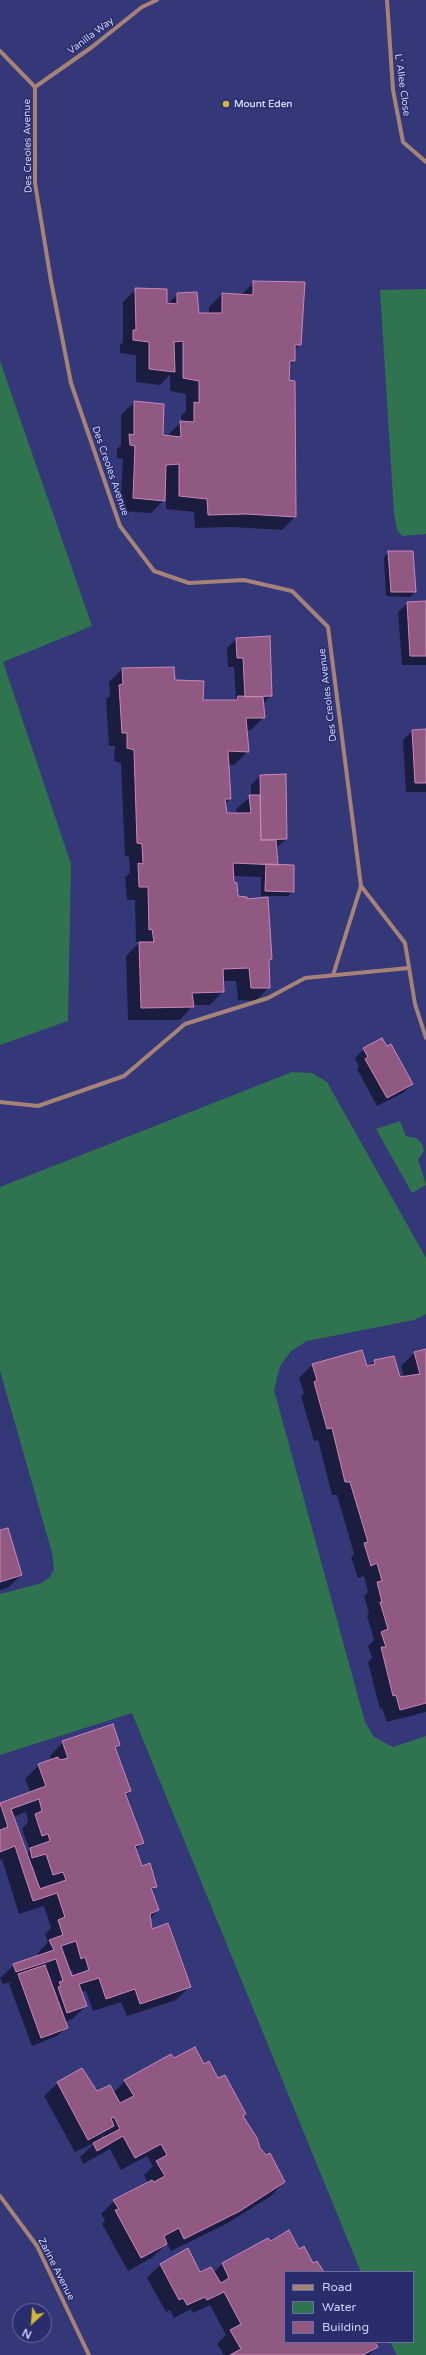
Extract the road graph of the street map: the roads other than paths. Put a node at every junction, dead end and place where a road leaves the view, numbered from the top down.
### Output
1 (157, 0) edge
2 (387, 0) edge
3 (0, 51) edge
4 (35, 87) junction
5 (426, 162) edge
6 (361, 886) junction
7 (409, 968) junction
8 (333, 974) junction
9 (426, 1038) edge
10 (0, 1102) edge
11 (0, 2196) edge
12 (89, 2355) edge

1 - 4 street, Vanilla Way
2 - 5 street, L' Allee Close
3 - 4 street, Des Creoles Avenue
4 - 6 street, Des Creoles Avenue
6 - 7 street, Des Creoles Avenue
6 - 8 street, Des Creoles Avenue
7 - 8 street
7 - 9 street, Des Creoles Avenue
8 - 10 street
11 - 12 street, Zarine Avenue

